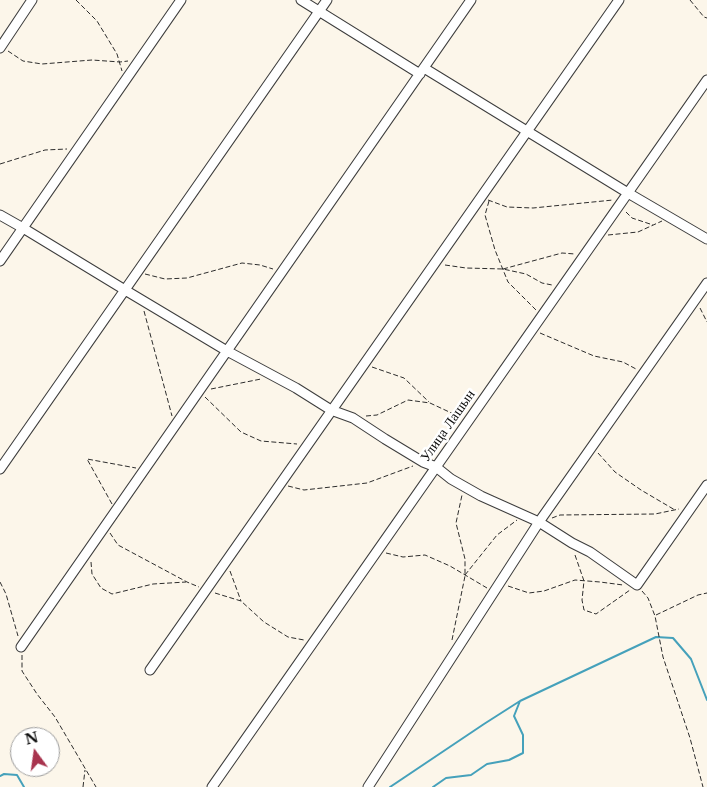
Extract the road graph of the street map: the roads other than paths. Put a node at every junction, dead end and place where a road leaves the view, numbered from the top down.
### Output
1 (32, 0) edge
2 (181, 0) edge
3 (301, 0) edge
4 (327, 0) edge
5 (471, 0) edge
6 (618, 0) edge
7 (319, 11) junction
8 (0, 47) edge
9 (422, 71) junction
10 (707, 80) edge
11 (527, 131) junction
12 (626, 196) junction
13 (0, 215) edge
14 (23, 228) junction
15 (707, 239) edge
16 (0, 261) edge
17 (707, 283) edge
18 (125, 290) junction
19 (227, 351) junction
20 (331, 410) junction
21 (436, 467) junction
22 (0, 469) edge
23 (707, 484) edge
24 (539, 522) junction
25 (21, 647) road end
26 (150, 670) dead end
27 (212, 787) edge
28 (368, 787) edge

1 - 8 street
2 - 14 street
3 - 7 street
4 - 7 street
5 - 9 street
6 - 11 street
7 - 9 street
7 - 18 street
9 - 11 street
9 - 19 street
10 - 12 street, Улица Лашын
11 - 12 street
11 - 20 street
12 - 15 street
12 - 21 street, Улица Лашын
13 - 14 street
14 - 16 street
14 - 18 street
17 - 24 street
18 - 19 street
18 - 22 street
19 - 20 street
19 - 25 street
20 - 21 street
20 - 26 street
21 - 24 street
21 - 27 street, Улица Лашын
23 - 24 street
24 - 28 street

